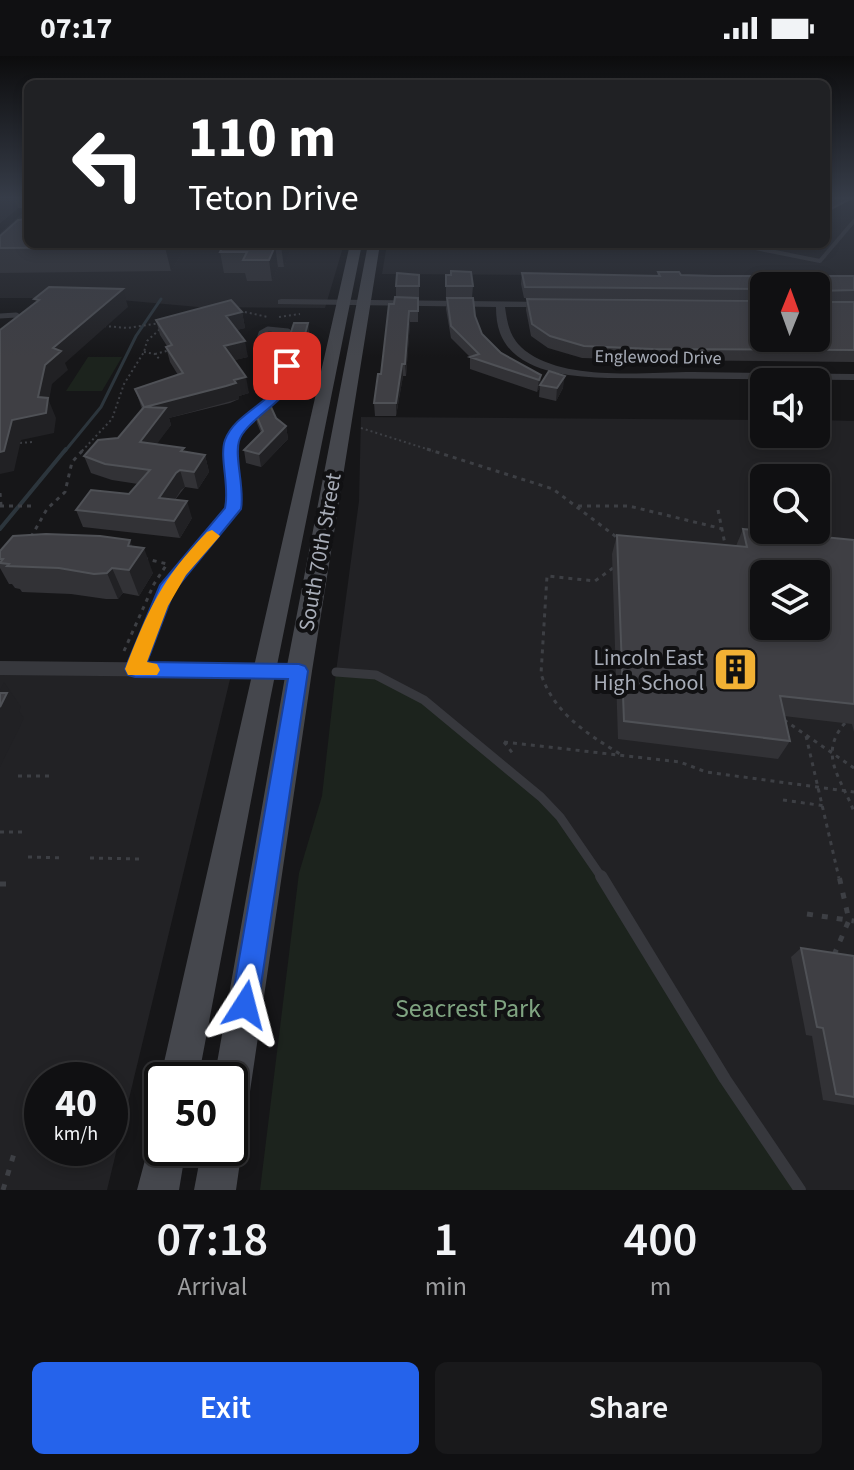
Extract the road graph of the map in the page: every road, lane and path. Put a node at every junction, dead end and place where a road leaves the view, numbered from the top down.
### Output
1 (356, 251) edge
2 (372, 251) edge
3 (770, 251) edge
4 (829, 251) edge
5 (281, 302) dead end
6 (353, 303) junction
7 (500, 304) junction
8 (562, 305) edge
9 (232, 311) edge
10 (305, 313) dead end
11 (0, 316) edge
12 (100, 326) edge
13 (0, 333) edge
14 (182, 348) edge
15 (272, 350) junction
16 (144, 352) junction
17 (155, 354) junction
18 (160, 360) dead end
19 (854, 377) edge
20 (357, 427) dead end
21 (32, 442) dead end
22 (16, 443) dead end
23 (0, 493) edge
24 (0, 506) edge
25 (31, 506) dead end
26 (576, 507) junction
27 (718, 510) dead end
28 (723, 529) junction
29 (621, 541) edge
30 (31, 542) edge
31 (727, 554) edge
32 (144, 558) edge
33 (613, 568) dead end
34 (124, 651) dead end
35 (0, 668) edge
36 (135, 669) junction
37 (263, 671) junction
38 (299, 671) junction
39 (336, 672) dead end
40 (777, 715) edge
41 (845, 723) dead end
42 (806, 736) junction
43 (504, 742) dead end
44 (829, 748) junction
45 (622, 755) junction
46 (854, 768) edge
47 (18, 776) dead end
48 (50, 776) dead end
49 (821, 788) junction
50 (851, 792) edge
51 (783, 800) dead end
52 (825, 806) junction
53 (853, 808) edge
54 (0, 832) edge
55 (27, 832) dead end
56 (28, 857) dead end
57 (64, 858) dead end
58 (90, 858) dead end
59 (141, 859) dead end
60 (807, 914) dead end
61 (852, 920) edge
62 (832, 959) edge
63 (183, 1062) edge
64 (236, 1062) edge
65 (16, 1147) dead end
66 (163, 1166) edge
67 (219, 1166) edge
68 (3, 1190) edge
69 (158, 1190) edge
70 (215, 1190) edge
71 (800, 1190) edge

1 - 6 main road, South 70th Street
2 - 6 main road, South 70th Street
3 - 4 lane
5 - 6 street
6 - 7 street
6 - 37 main road, South 70th Street
6 - 38 main road, South 70th Street
7 - 8 street
7 - 19 street, Englewood Drive
9 - 10 path
11 - 13 lane
12 - 16 path
14 - 17 path
15 - 15 lane
15 - 36 lane
16 - 17 path
16 - 30 path
17 - 18 path
20 - 26 path
21 - 22 path
23 - 24 path
24 - 25 path
26 - 28 path
26 - 29 path
27 - 28 path
28 - 31 path
32 - 34 path
33 - 45 path
35 - 36 street
36 - 37 street
37 - 38 street
37 - 63 main road, South 70th Street
38 - 64 main road, South 70th Street
39 - 71 lane
40 - 42 path
41 - 44 path
42 - 44 path
42 - 49 path
43 - 45 path
44 - 46 path
44 - 50 path
45 - 49 path
47 - 48 path
49 - 50 path
49 - 52 path
50 - 53 path
51 - 52 path
52 - 61 path
54 - 55 path
56 - 57 path
58 - 59 path
60 - 61 path
61 - 62 path
65 - 68 path
66 - 69 main road
67 - 70 main road

